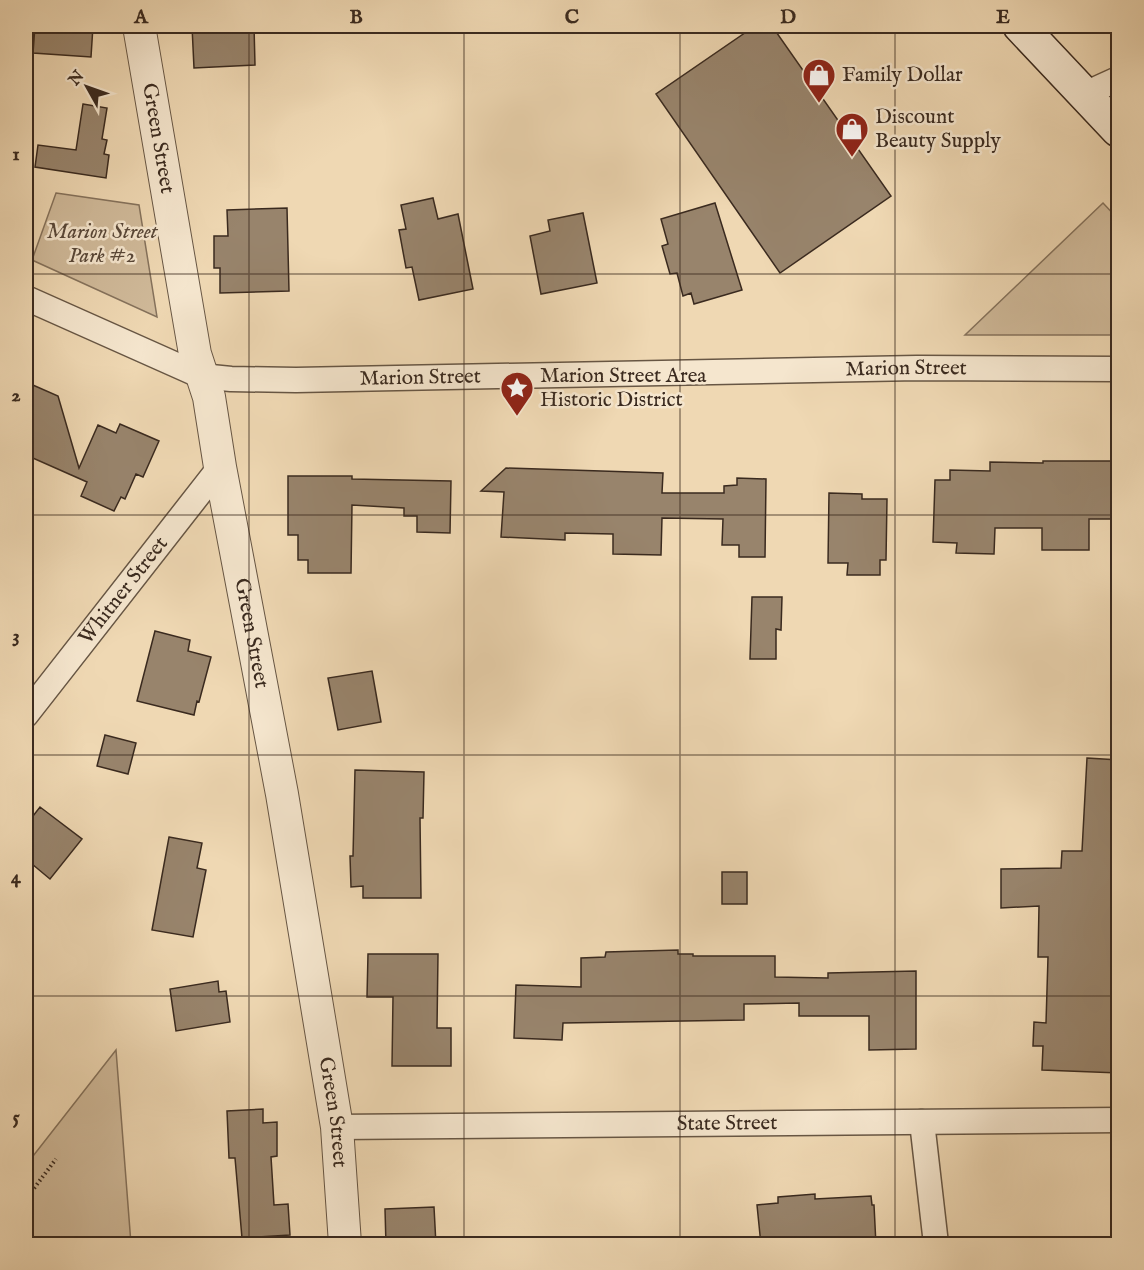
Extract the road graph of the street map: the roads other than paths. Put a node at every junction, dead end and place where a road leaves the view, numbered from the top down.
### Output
1 (140, 26) edge
2 (1020, 26) edge
3 (1119, 79) edge
4 (1085, 94) junction
5 (1119, 130) edge
6 (26, 298) edge
7 (1119, 369) edge
8 (202, 376) junction
9 (220, 467) junction
10 (26, 715) edge
11 (1119, 1120) edge
12 (922, 1122) junction
13 (337, 1127) junction
14 (345, 1245) edge
15 (936, 1245) edge

1 - 8 street, Green Street
2 - 4 main road
3 - 4 street
4 - 5 main road
6 - 8 street, Marion Street
7 - 8 street, Marion Street
8 - 9 street, Green Street
9 - 10 street, Whitner Street
9 - 13 street, Green Street
11 - 12 street, State Street
12 - 13 street, State Street
12 - 15 street
13 - 14 street, Green Street

